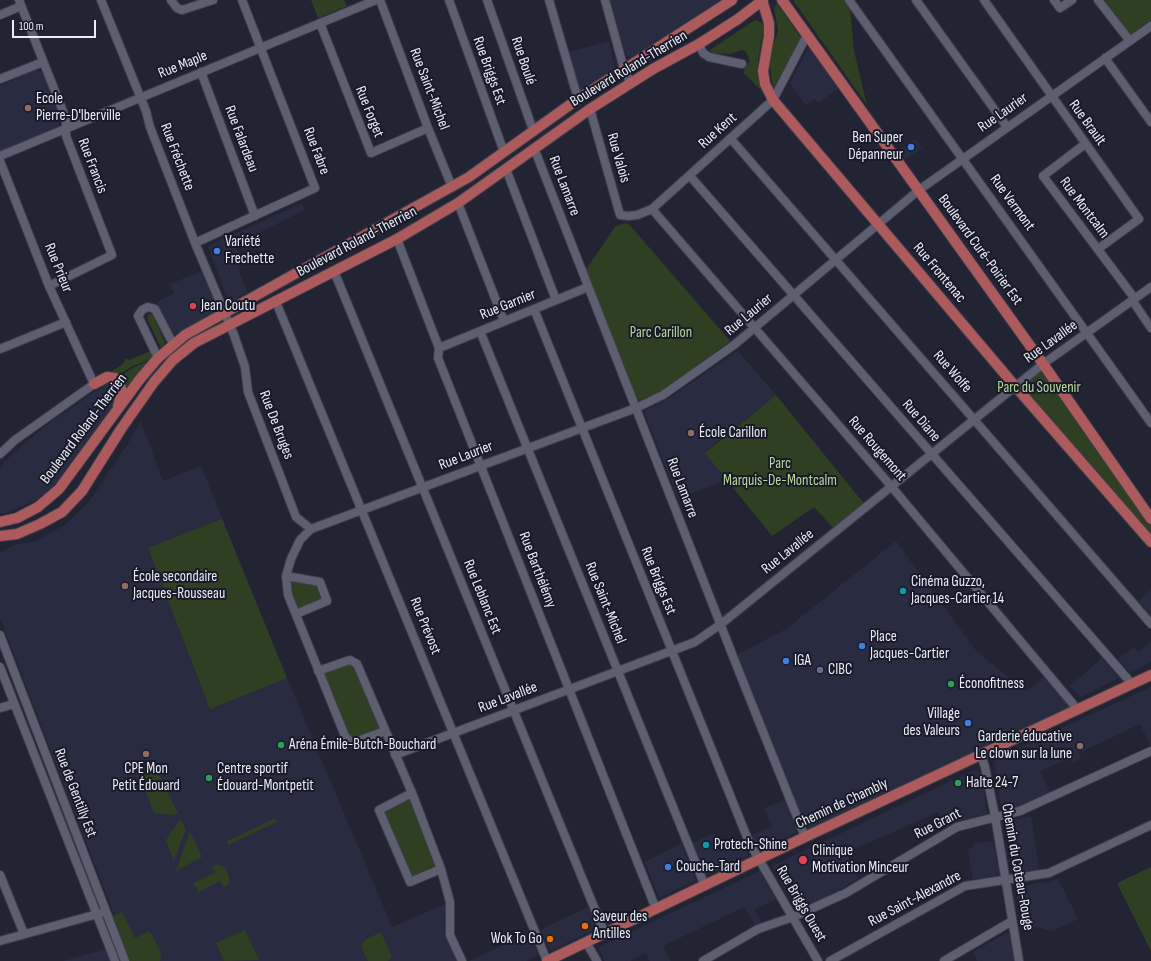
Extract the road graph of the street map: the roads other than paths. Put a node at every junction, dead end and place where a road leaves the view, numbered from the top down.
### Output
1 (101, 0) edge
2 (172, 0) edge
3 (213, 0) edge
4 (242, 0) edge
5 (376, 0) edge
6 (380, 0) edge
7 (449, 0) edge
8 (487, 0) edge
9 (550, 0) edge
10 (605, 0) edge
11 (732, 0) edge
12 (762, 0) edge
13 (782, 0) edge
14 (849, 0) edge
15 (916, 0) edge
16 (984, 0) edge
17 (1054, 0) edge
18 (1072, 0) edge
19 (1098, 0) edge
20 (20, 3) edge
21 (0, 15) edge
22 (320, 23) junction
23 (1151, 26) edge
24 (807, 35) junction
25 (1130, 41) junction
26 (699, 44) junction
27 (261, 48) junction
28 (1105, 58) junction
29 (43, 62) junction
30 (742, 64) dead end
31 (624, 69) junction
32 (201, 72) junction
33 (0, 79) edge
34 (631, 84) junction
35 (1051, 96) junction
36 (140, 97) junction
37 (578, 99) junction
38 (773, 100) junction
39 (590, 109) junction
40 (1151, 122) edge
41 (1007, 127) junction
42 (428, 128) junction
43 (65, 129) junction
44 (533, 130) junction
45 (732, 139) junction
46 (1085, 144) junction
47 (534, 148) junction
48 (504, 152) junction
49 (0, 156) edge
50 (963, 158) junction
51 (0, 161) edge
52 (506, 169) junction
53 (690, 176) junction
54 (452, 187) junction
55 (919, 190) junction
56 (458, 203) junction
57 (652, 209) junction
58 (620, 215) joint
59 (255, 216) junction
60 (879, 224) junction
61 (397, 239) junction
62 (195, 243) junction
63 (1098, 249) junction
64 (837, 258) junction
65 (334, 271) junction
66 (49, 286) junction
67 (588, 287) junction
68 (1151, 287) edge
69 (793, 295) junction
70 (1133, 299) junction
71 (556, 300) junction
72 (276, 302) junction
73 (534, 309) junction
74 (224, 313) junction
75 (66, 322) junction
76 (504, 322) junction
77 (229, 324) junction
78 (754, 328) junction
79 (1151, 328) edge
80 (480, 331) junction
81 (1087, 332) junction
82 (173, 344) junction
83 (438, 348) junction
84 (0, 349) edge
85 (158, 358) junction
86 (1043, 364) junction
87 (94, 384) junction
88 (1015, 386) junction
89 (636, 408) junction
90 (116, 413) junction
91 (974, 419) junction
92 (1151, 423) edge
93 (582, 427) junction
94 (527, 448) junction
95 (0, 454) edge
96 (930, 454) junction
97 (481, 465) junction
98 (891, 486) junction
99 (422, 488) junction
100 (363, 510) junction
101 (1151, 519) edge
102 (0, 522) edge
103 (311, 530) junction
104 (0, 536) edge
105 (1151, 542) edge
106 (286, 576) junction
107 (296, 614) junction
108 (721, 624) junction
109 (1151, 624) edge
110 (0, 635) edge
111 (671, 651) junction
112 (0, 667) edge
113 (318, 671) junction
114 (618, 671) junction
115 (1151, 675) edge
116 (1132, 684) junction
117 (569, 690) junction
118 (14, 704) junction
119 (0, 708) edge
120 (1078, 710) junction
121 (513, 711) junction
122 (385, 731) junction
123 (454, 733) junction
124 (1151, 750) edge
125 (395, 755) junction
126 (981, 755) junction
127 (412, 793) junction
128 (995, 816) junction
129 (1151, 824) edge
130 (805, 837) junction
131 (759, 860) junction
132 (441, 869) junction
133 (0, 875) edge
134 (1006, 879) junction
135 (705, 886) junction
136 (656, 909) junction
137 (108, 911) junction
138 (96, 914) junction
139 (793, 917) junction
140 (1012, 921) junction
141 (24, 934) junction
142 (605, 934) junction
143 (0, 941) edge
144 (586, 942) junction
145 (115, 961) edge
146 (125, 961) edge
147 (462, 961) edge
148 (547, 961) edge
149 (597, 961) edge
150 (703, 961) edge
151 (818, 961) edge
152 (830, 961) edge
153 (944, 961) edge
154 (1019, 961) edge

1 - 36 street, Rue Fréchette
2 - 3 street
4 - 27 street, Rue Fabre
5 - 22 street, Rue Maple
6 - 42 street, Rue Saint-Michel
7 - 48 street, Rue Briggs Est
8 - 44 street, Rue Boulé
9 - 37 street
10 - 31 street
11 - 31 main road, Boulevard Roland-Therrien
12 - 26 main road, Boulevard Roland-Therrien
12 - 38 main road, Rue Frontenac
13 - 24 main road, Boulevard Curé-Poirier Est
14 - 50 street, Rue Vermont
15 - 41 street
16 - 35 street, Rue Brault
17 - 18 street
19 - 25 street
20 - 21 street
20 - 29 street, Rue Francis
22 - 27 street, Rue Maple
22 - 42 street, Rue Forget
23 - 25 street, Rue Laurier
24 - 38 street, Rue Kent
24 - 55 main road, Boulevard Curé-Poirier Est
25 - 28 street, Rue Laurier
26 - 30 street
26 - 34 main road, Boulevard Roland-Therrien
27 - 32 street, Rue Maple
27 - 59 street, Rue Fabre
28 - 35 street, Rue Laurier
28 - 40 street
29 - 33 street
29 - 43 street, Rue Francis
31 - 34 street
31 - 37 main road, Boulevard Roland-Therrien
32 - 36 street, Rue Maple
32 - 59 street, Rue Falardeau
34 - 39 main road, Boulevard Roland-Therrien
35 - 41 street, Rue Laurier
35 - 46 street, Rue Brault
36 - 43 street, Rue Maple
36 - 62 street, Rue Fréchette
37 - 44 main road, Boulevard Roland-Therrien
38 - 45 street, Rue Kent
38 - 60 main road, Rue Frontenac
39 - 47 main road, Boulevard Roland-Therrien
39 - 58 street, Rue Valois
41 - 50 street, Rue Laurier
42 - 54 street, Rue Saint-Michel
43 - 49 street, Rue Maple
43 - 66 street, Rue Francis
44 - 48 main road, Boulevard Roland-Therrien
45 - 53 street, Rue Kent
45 - 64 street, Rue Wolfe
46 - 63 street, Rue Brault
46 - 63 street, Rue Montcalm
47 - 52 main road, Boulevard Roland-Therrien
47 - 67 street, Rue Lamarre
48 - 54 main road, Boulevard Roland-Therrien
50 - 55 street, Rue Laurier
50 - 81 street, Rue Vermont
51 - 66 street, Rue Prieur
52 - 56 main road, Boulevard Roland-Therrien
52 - 71 street
53 - 57 street, Rue Kent
53 - 69 street, Rue Diane
54 - 74 main road, Boulevard Roland-Therrien
55 - 60 street, Rue Laurier
55 - 86 main road, Boulevard Curé-Poirier Est
56 - 61 main road, Boulevard Roland-Therrien
56 - 76 street
57 - 58 street, Rue Kent
57 - 78 street, Rue Rougemont
59 - 62 street, Rue Fabre
60 - 64 street, Rue Laurier
60 - 88 main road, Rue Frontenac
61 - 65 main road, Boulevard Roland-Therrien
61 - 83 street, Rue Barthélémy
62 - 74 street, Rue Fréchette
63 - 70 street, Rue Montcalm
64 - 69 street, Rue Laurier
64 - 91 street, Rue Wolfe
65 - 72 main road, Boulevard Roland-Therrien
65 - 99 street, Rue Leblanc Est
66 - 75 street, Rue Prieur
67 - 71 street, Rue Garnier
67 - 89 street, Rue Lamarre
68 - 70 street, Rue Lavallée
69 - 78 street, Rue Laurier
69 - 96 street, Rue Diane
70 - 79 street, Rue Montcalm
70 - 81 street, Rue Lavallée
71 - 73 street, Rue Garnier
72 - 77 main road, Boulevard Roland-Therrien
72 - 100 street, Rue Prévost
73 - 76 street, Rue Garnier
73 - 93 street, Rue Briggs Est
74 - 77 street, Rue Fréchette
74 - 82 main road, Boulevard Roland-Therrien
75 - 84 street
75 - 87 street, Rue Prieur
76 - 80 street, Rue Garnier
77 - 103 street, Rue De Bruges
77 - 104 main road, Boulevard Roland-Therrien
78 - 89 street, Rue Laurier
78 - 98 street, Rue Rougemont
80 - 83 street, Rue Garnier
80 - 94 street, Rue Saint-Michel
81 - 86 street, Rue Lavallée
81 - 92 street, Rue Vermont
82 - 85 main road, Boulevard Roland-Therrien
82 - 85 street
83 - 97 street, Rue Barthélémy
85 - 90 main road, Boulevard Roland-Therrien
86 - 88 street, Rue Lavallée
86 - 101 main road, Boulevard Curé-Poirier Est
87 - 90 main road
87 - 95 street
88 - 91 street, Rue Lavallée
88 - 105 main road, Rue Frontenac
89 - 93 street, Rue Laurier
89 - 108 street, Rue Lamarre
90 - 102 main road, Boulevard Roland-Therrien
91 - 96 street, Rue Lavallée
91 - 109 street, Rue Wolfe
93 - 94 street, Rue Laurier
93 - 111 street, Rue Briggs Est
94 - 97 street, Rue Laurier
94 - 114 street, Rue Saint-Michel
96 - 98 street, Rue Lavallée
96 - 116 street, Rue Diane
97 - 99 street, Rue Laurier
97 - 117 street, Rue Barthélémy
98 - 108 street, Rue Lavallée
98 - 120 street, Rue Rougemont
99 - 100 street, Rue Laurier
99 - 121 street, Rue Leblanc Est
100 - 103 street, Rue Laurier
100 - 123 street, Rue Prévost
103 - 106 street
106 - 107 street
106 - 107 street
107 - 113 street
108 - 111 street, Rue Lavallée
108 - 130 street, Rue Lamarre
110 - 137 street, Rue de Gentilly Est
111 - 114 street, Rue Lavallée
111 - 131 street, Rue Briggs Est
112 - 118 street, Rue de Gentilly Est
113 - 122 street
113 - 122 street
114 - 117 street, Rue Lavallée
114 - 135 street, Rue Saint-Michel
115 - 116 main road, Chemin de Chambly
116 - 120 main road, Chemin de Chambly
117 - 121 street, Rue Lavallée
117 - 136 street, Rue Barthélémy
118 - 119 street
118 - 138 street, Rue de Gentilly Est
120 - 126 main road, Chemin de Chambly
121 - 123 street, Rue Lavallée
121 - 142 street, Rue Leblanc Est
122 - 125 street
123 - 125 street, Rue Lavallée
123 - 148 street, Rue Prévost
124 - 128 street, Rue Grant
125 - 127 street
126 - 128 street, Chemin du Coteau-Rouge
126 - 130 main road, Chemin de Chambly
127 - 132 street
127 - 132 street
128 - 134 street, Chemin du Coteau-Rouge
128 - 139 street, Rue Grant
129 - 134 street, Rue Saint-Alexandre
130 - 131 main road, Chemin de Chambly
131 - 135 main road, Chemin de Chambly
131 - 139 street, Rue Briggs Ouest
132 - 147 street
133 - 141 street
134 - 140 street, Chemin du Coteau-Rouge
134 - 152 street, Rue Saint-Alexandre
135 - 136 main road, Chemin de Chambly
136 - 142 main road, Chemin de Chambly
137 - 138 street
137 - 146 street, Rue de Gentilly Est
138 - 141 street
138 - 145 street, Rue de Gentilly Est
139 - 150 street, Rue Grant
139 - 151 street, Rue Briggs Ouest
140 - 153 street
140 - 154 street, Chemin du Coteau-Rouge
141 - 143 street
142 - 144 main road, Chemin de Chambly
144 - 148 main road, Chemin de Chambly
144 - 149 street

